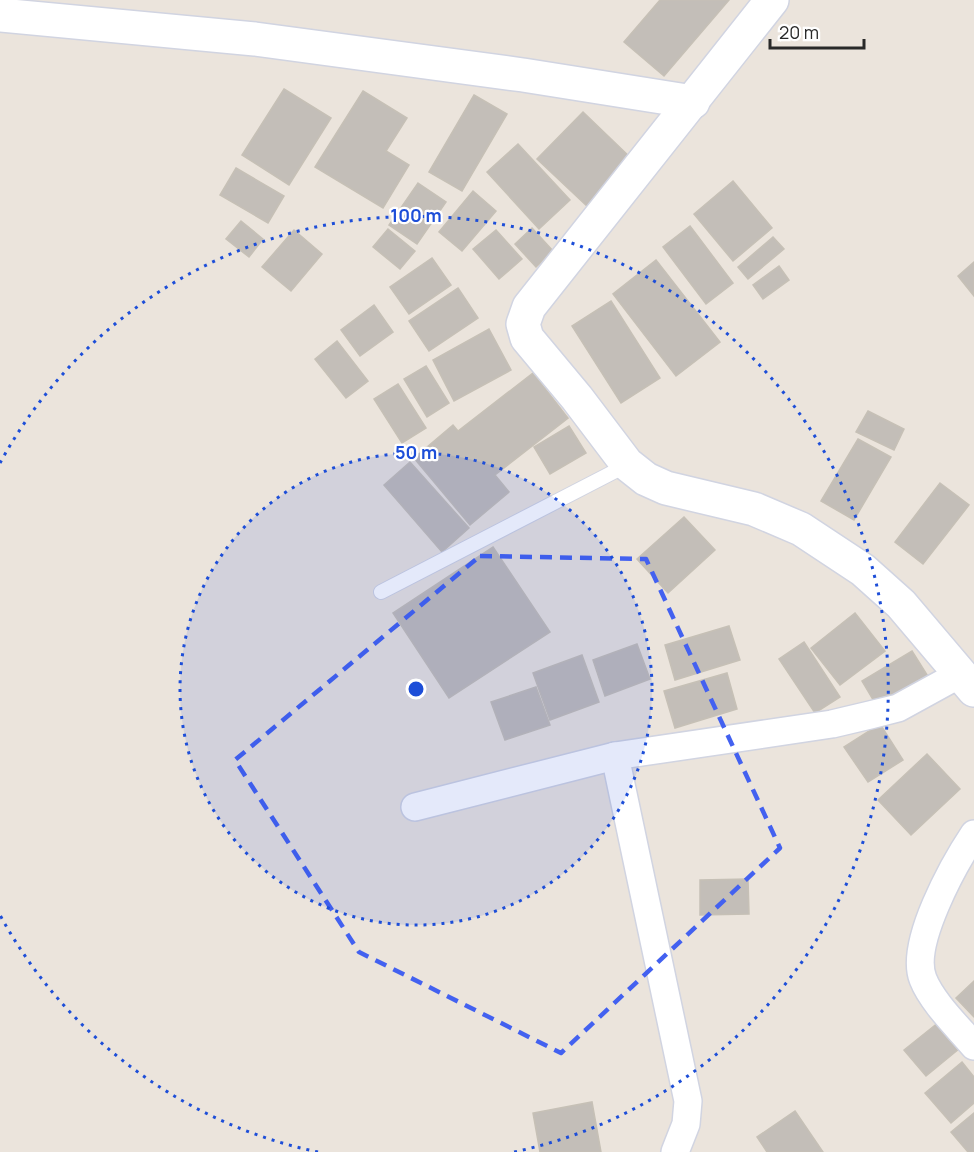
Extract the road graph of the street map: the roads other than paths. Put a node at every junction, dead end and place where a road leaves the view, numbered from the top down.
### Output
1 (772, 0) edge
2 (0, 15) edge
3 (693, 102) junction
4 (627, 464) junction
5 (381, 592) dead end
6 (967, 682) edge
7 (615, 756) junction
8 (415, 807) dead end
9 (974, 834) edge
10 (974, 1046) edge
11 (675, 1152) edge

1 - 3 street
2 - 3 street
3 - 4 street
4 - 5 lane
4 - 6 street
6 - 7 street
7 - 8 street
7 - 11 street
9 - 10 street

